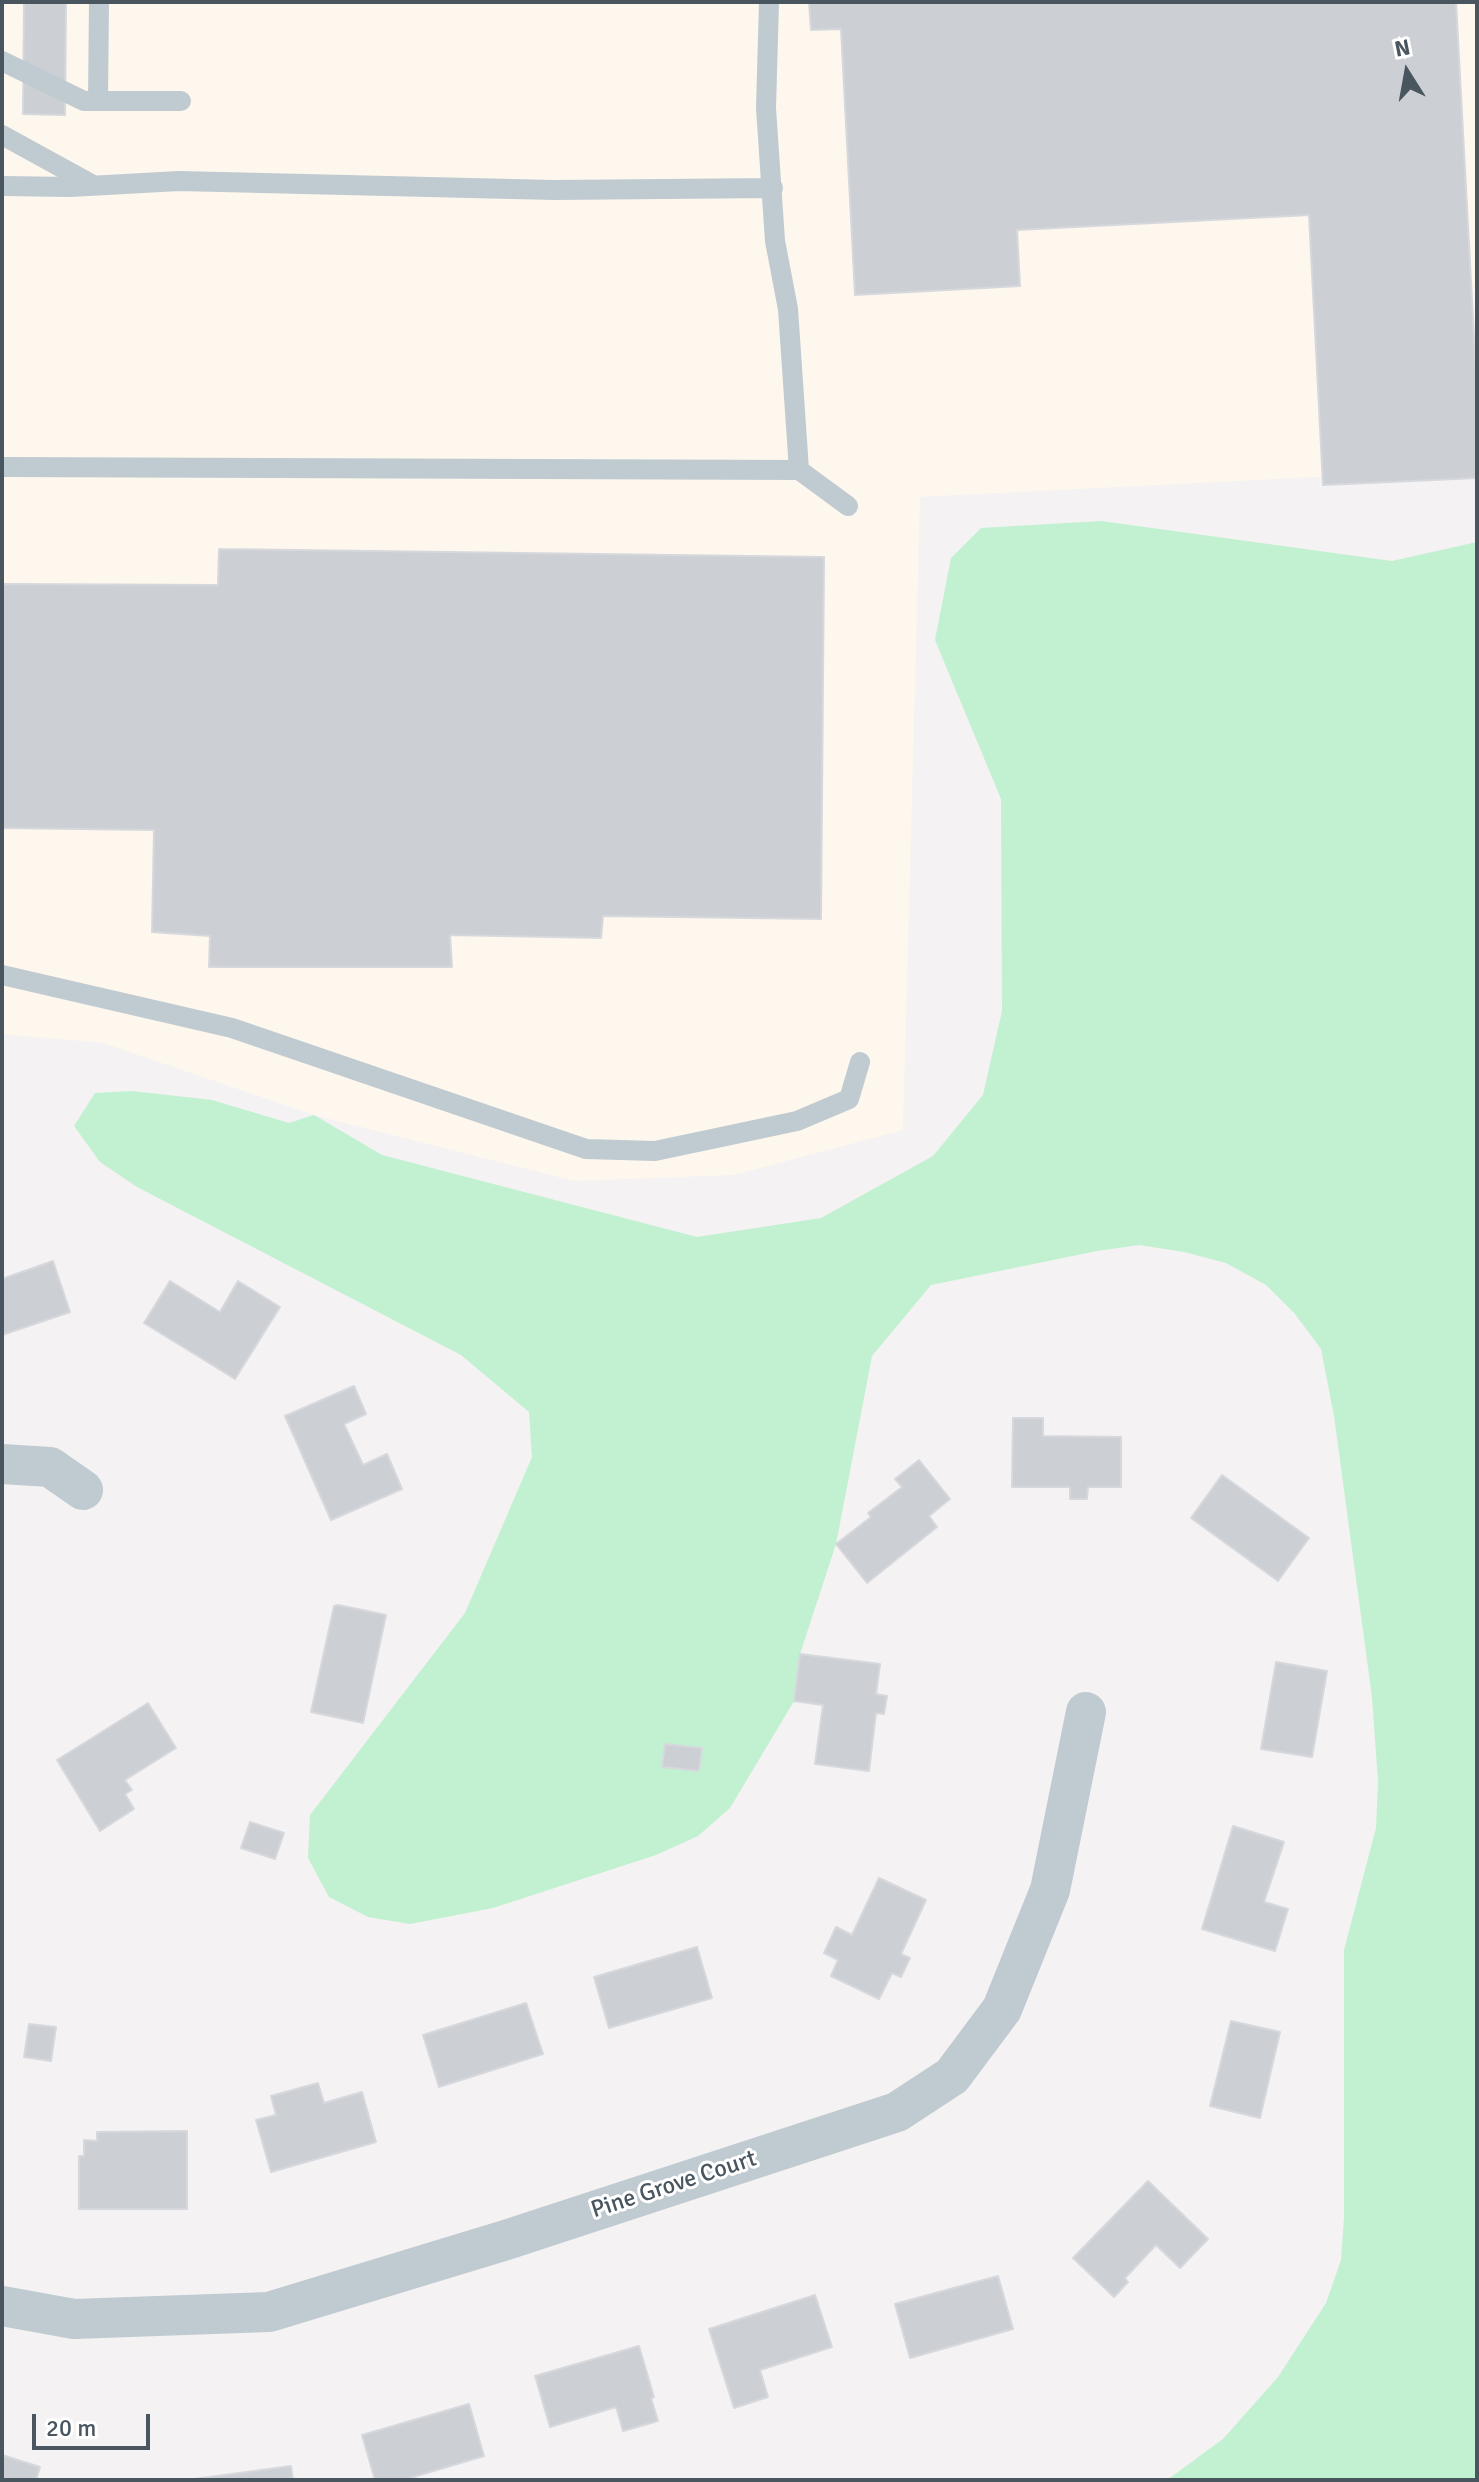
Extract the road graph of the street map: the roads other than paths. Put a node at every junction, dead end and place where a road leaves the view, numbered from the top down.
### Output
1 (99, 2) edge
2 (769, 2) edge
3 (2, 61) edge
4 (98, 101) junction
5 (181, 101) dead end
6 (2, 135) edge
7 (93, 185) junction
8 (2, 186) edge
9 (773, 188) junction
10 (2, 467) edge
11 (799, 470) junction
12 (848, 506) dead end
13 (2, 975) edge
14 (860, 1062) dead end
15 (2, 1464) edge
16 (83, 1490) dead end
17 (1086, 1712) dead end
18 (2, 2306) edge

1 - 4 lane
2 - 9 lane
3 - 4 lane
4 - 5 lane
6 - 7 lane
7 - 8 lane
7 - 9 lane
9 - 11 lane
10 - 11 lane
11 - 12 lane
13 - 14 lane
15 - 16 street
17 - 18 street, Pine Grove Court

